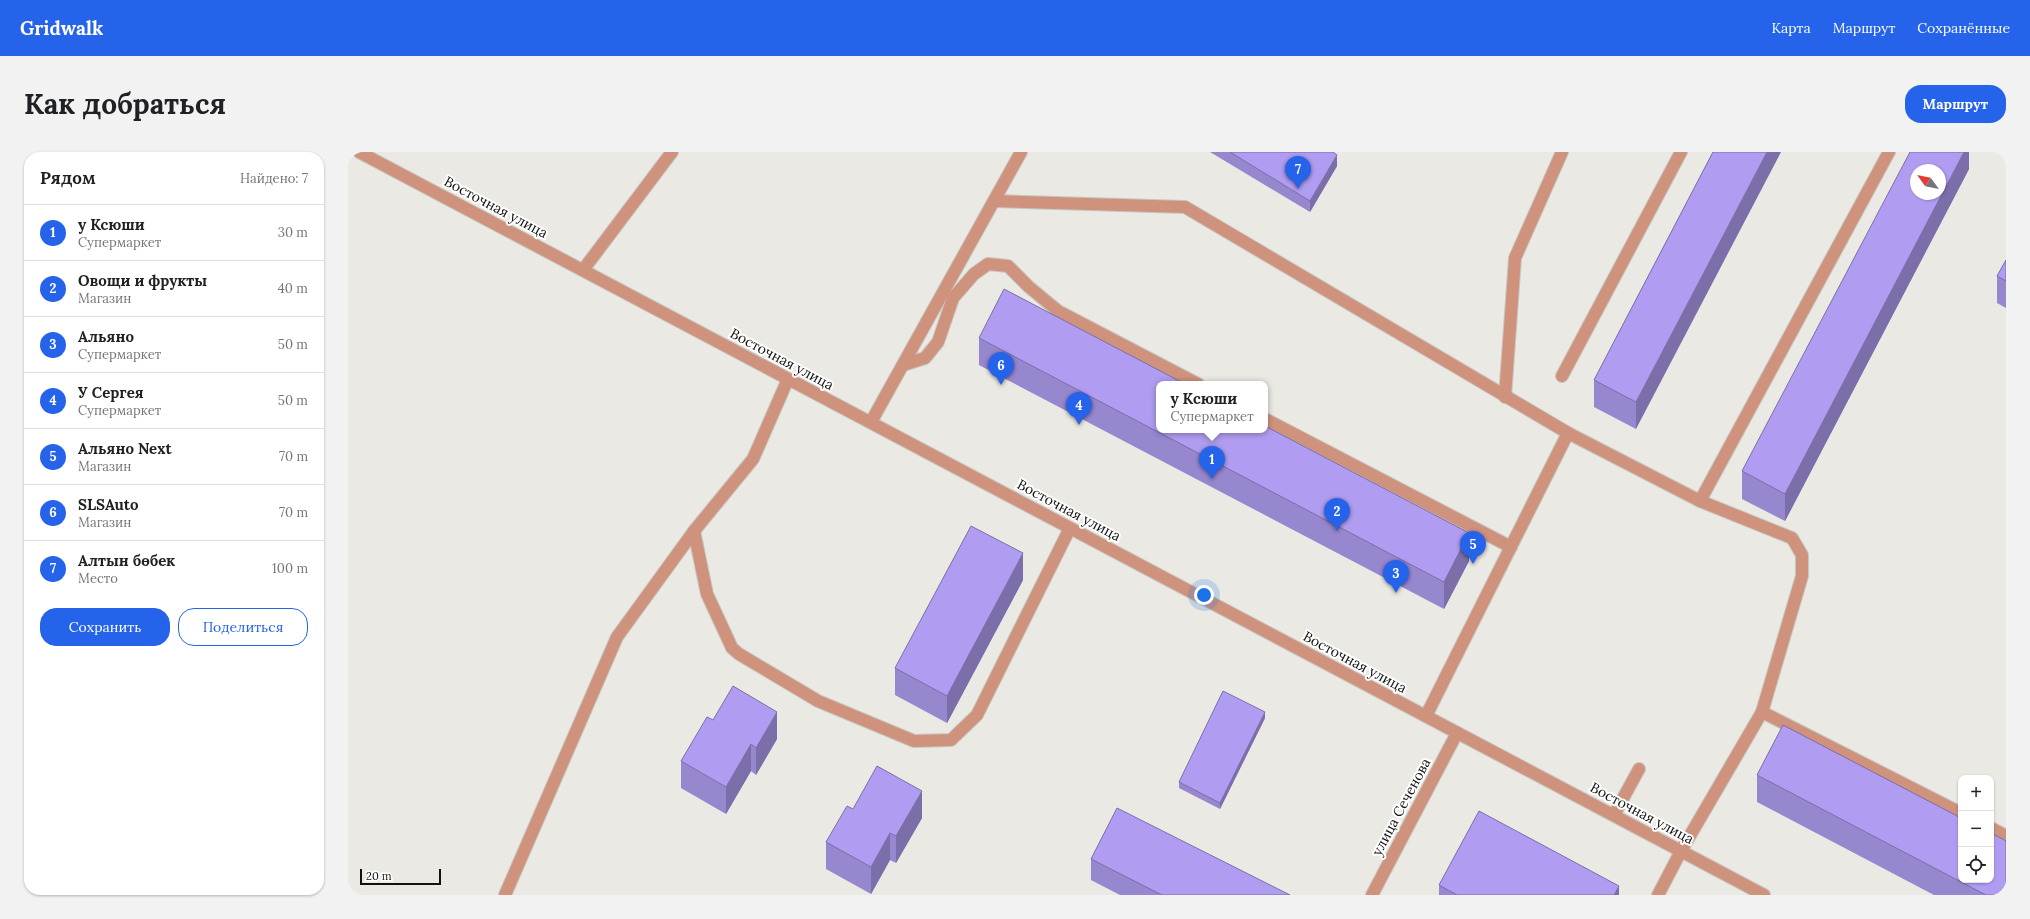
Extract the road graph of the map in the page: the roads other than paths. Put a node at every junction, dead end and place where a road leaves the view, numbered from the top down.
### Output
1 (359, 152) edge
2 (672, 152) edge
3 (1021, 152) edge
4 (1562, 152) edge
5 (1681, 152) edge
6 (1889, 152) edge
7 (994, 201) junction
8 (583, 270) junction
9 (903, 365) junction
10 (1562, 376) dead end
11 (788, 379) junction
12 (1192, 381) edge
13 (1505, 397) junction
14 (1268, 421) edge
15 (871, 422) junction
16 (1568, 433) junction
17 (1700, 501) junction
18 (1070, 528) junction
19 (694, 532) junction
20 (1512, 547) junction
21 (1762, 712) junction
22 (1426, 716) junction
23 (1457, 733) junction
24 (1639, 769) dead end
25 (1958, 811) edge
26 (1614, 815) junction
27 (1994, 830) edge
28 (2006, 836) edge
29 (1681, 851) junction
30 (505, 895) edge
31 (1372, 895) edge
32 (1658, 895) edge
33 (1764, 895) edge

1 - 8 lane, Восточная улица
2 - 8 lane
3 - 7 lane
4 - 13 lane
5 - 10 lane
6 - 17 lane
7 - 9 lane
7 - 13 lane
8 - 11 lane, Восточная улица
9 - 12 lane
9 - 15 lane
11 - 15 lane, Восточная улица
11 - 19 lane
13 - 16 lane
14 - 20 lane
15 - 18 lane, Восточная улица
16 - 17 lane
16 - 20 lane
17 - 21 lane
18 - 19 lane
18 - 22 lane, Восточная улица
19 - 30 lane
20 - 22 lane
21 - 25 lane
21 - 29 lane
22 - 23 lane, Восточная улица
23 - 26 lane, Восточная улица
23 - 31 lane, улица Сеченова
24 - 26 lane
26 - 29 lane, Восточная улица
27 - 28 lane
29 - 32 lane
29 - 33 lane, Восточная улица

